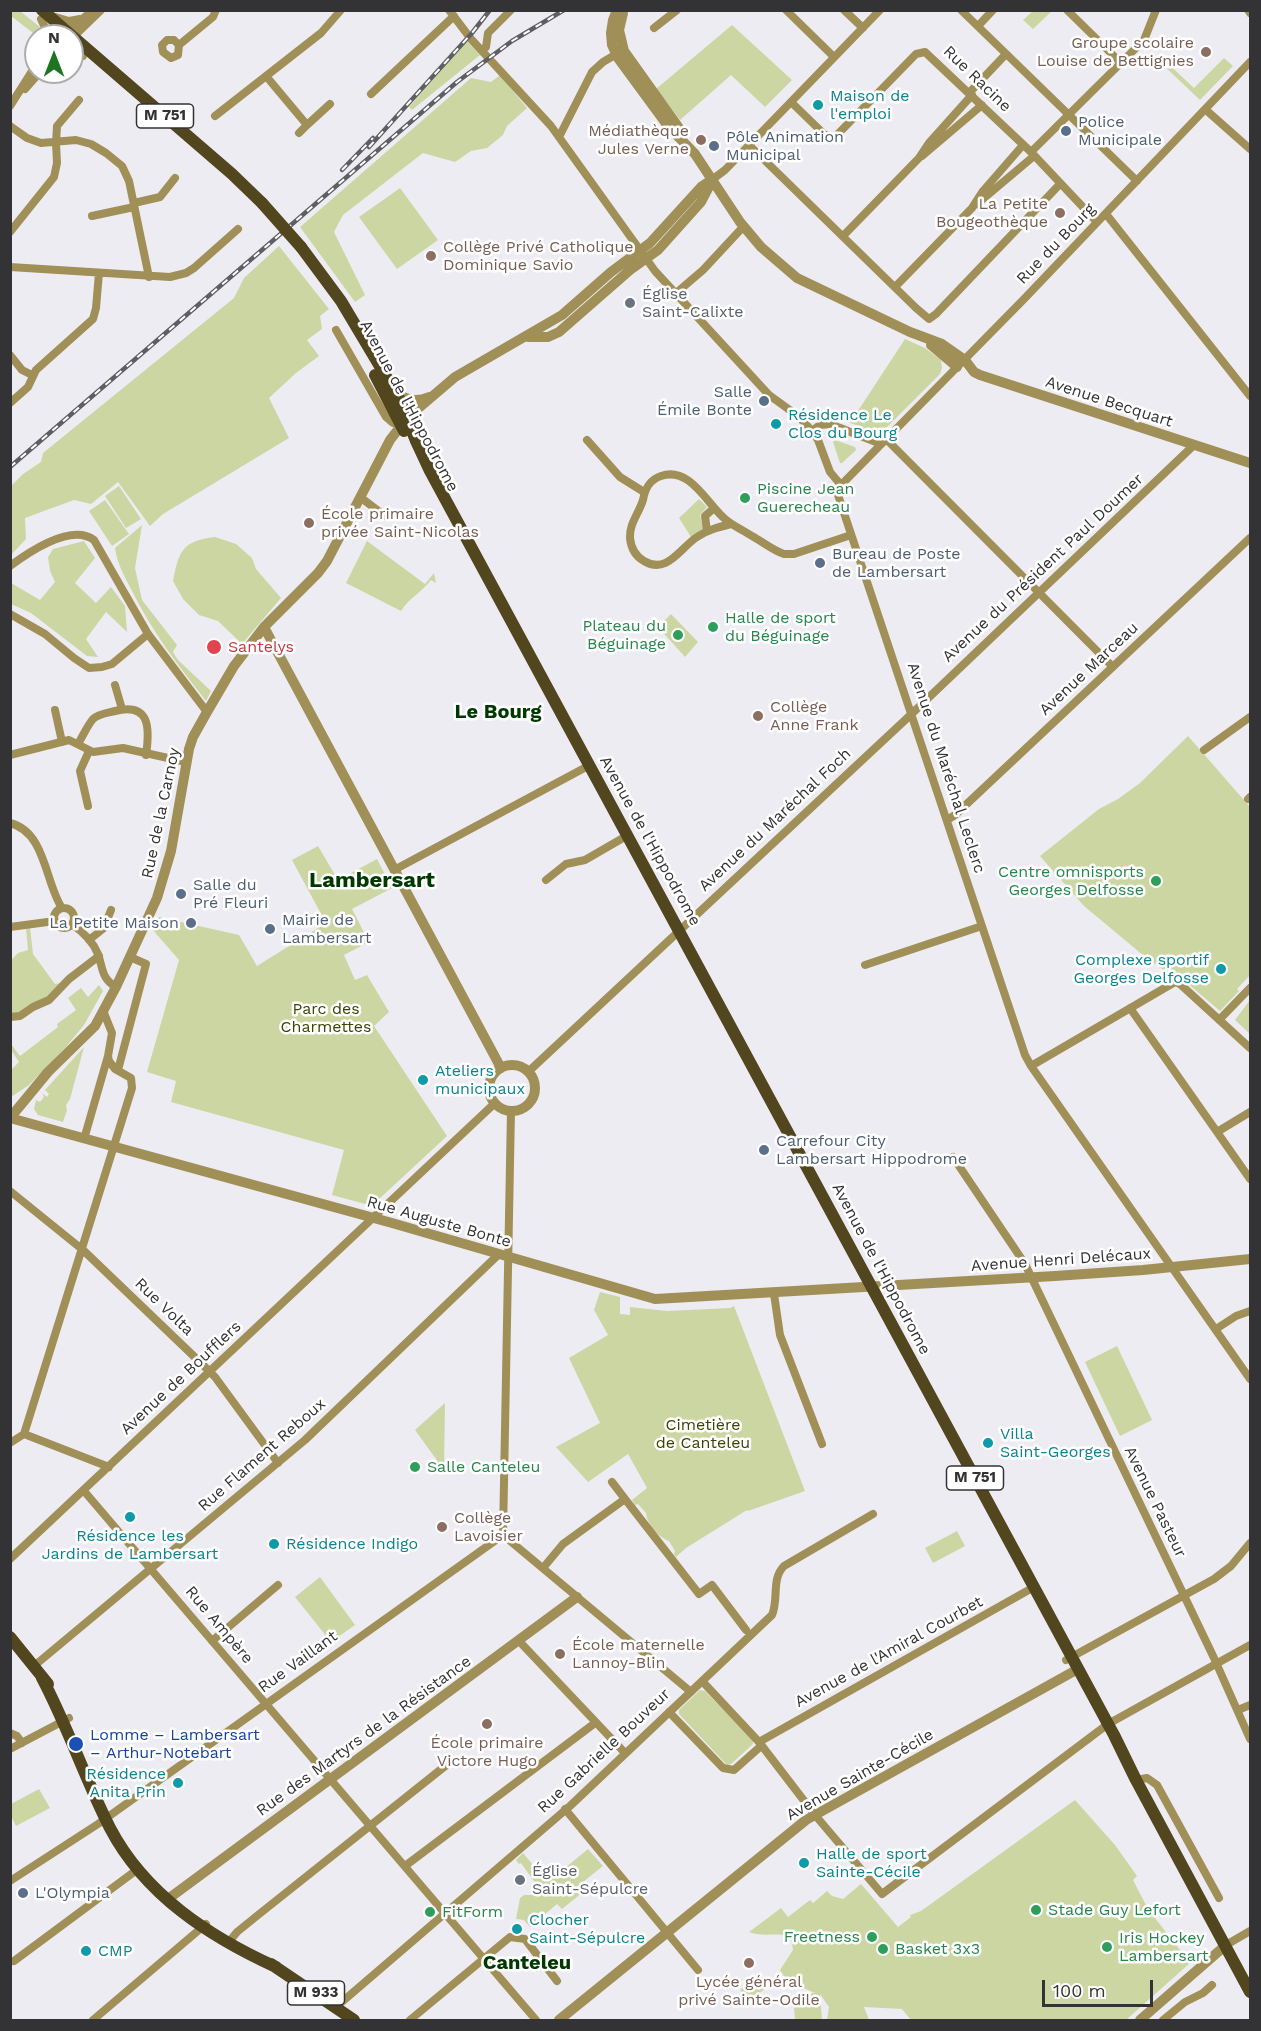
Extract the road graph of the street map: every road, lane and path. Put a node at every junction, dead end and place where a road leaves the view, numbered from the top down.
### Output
1 (93, 10) edge
2 (101, 10) edge
3 (216, 10) edge
4 (341, 10) edge
5 (511, 10) edge
6 (618, 10) edge
7 (624, 10) edge
8 (677, 10) edge
9 (786, 10) edge
10 (844, 10) edge
11 (880, 10) edge
12 (961, 10) edge
13 (993, 10) edge
14 (1067, 10) edge
15 (1156, 10) edge
16 (40, 13) edge
17 (454, 16) edge
18 (83, 18) junction
19 (53, 24) edge
20 (78, 24) edge
21 (84, 24) edge
22 (978, 26) junction
23 (654, 28) dead end
24 (863, 28) junction
25 (488, 33) junction
26 (475, 35) junction
27 (616, 38) junction
28 (179, 45) dead end
29 (486, 47) junction
30 (84, 50) edge
31 (620, 52) junction
32 (1006, 54) junction
33 (834, 57) junction
34 (84, 60) edge
35 (1121, 63) junction
36 (1248, 68) edge
37 (500, 69) junction
38 (266, 76) junction
39 (24, 84) edge
40 (29, 84) edge
41 (371, 94) dead end
42 (970, 94) junction
43 (79, 100) dead end
44 (791, 102) junction
45 (12, 103) edge
46 (330, 104) dead end
47 (982, 105) junction
48 (1206, 110) junction
49 (1068, 114) junction
50 (214, 116) dead end
51 (307, 125) junction
52 (10, 126) edge
53 (299, 133) dead end
54 (559, 137) junction
55 (56, 143) junction
56 (749, 145) junction
57 (1023, 145) junction
58 (1251, 149) edge
59 (1032, 154) junction
60 (920, 158) junction
61 (176, 178) dead end
62 (713, 179) junction
63 (1137, 181) junction
64 (1060, 184) junction
65 (134, 205) junction
66 (260, 207) junction
67 (972, 208) junction
68 (1106, 214) junction
69 (92, 216) dead end
70 (1097, 222) junction
71 (743, 226) junction
72 (238, 229) dead end
73 (10, 232) edge
74 (843, 236) junction
75 (299, 250) junction
76 (642, 255) junction
77 (10, 267) edge
78 (99, 273) junction
79 (149, 277) junction
80 (895, 287) junction
81 (675, 294) junction
82 (336, 330) dead end
83 (10, 356) edge
84 (961, 364) junction
85 (33, 375) junction
86 (392, 388) junction
87 (432, 396) junction
88 (1251, 396) edge
89 (10, 403) edge
90 (404, 421) junction
91 (812, 431) junction
92 (587, 440) dead end
93 (884, 442) junction
94 (1194, 445) junction
95 (1251, 463) edge
96 (841, 485) junction
97 (644, 492) junction
98 (360, 497) junction
99 (713, 508) junction
100 (381, 513) dead end
101 (731, 524) junction
102 (707, 531) junction
103 (851, 535) junction
104 (1251, 538) edge
105 (10, 566) edge
106 (1039, 593) junction
107 (10, 614) edge
108 (264, 627) junction
109 (148, 634) junction
110 (1113, 667) junction
111 (116, 685) dead end
112 (122, 709) junction
113 (55, 711) dead end
114 (207, 712) junction
115 (911, 713) junction
116 (1251, 717) edge
117 (62, 742) junction
118 (78, 744) junction
119 (1204, 750) dead end
120 (89, 751) junction
121 (10, 755) edge
122 (147, 755) junction
123 (186, 762) junction
124 (587, 767) junction
125 (88, 806) dead end
126 (947, 820) junction
127 (10, 823) edge
128 (623, 838) junction
129 (394, 870) junction
130 (546, 880) dead end
131 (62, 908) junction
132 (111, 910) dead end
133 (55, 921) junction
134 (72, 924) junction
135 (982, 926) junction
136 (10, 927) edge
137 (677, 932) junction
138 (90, 940) junction
139 (99, 956) junction
140 (130, 957) junction
141 (865, 965) dead end
142 (116, 987) junction
143 (1251, 988) edge
144 (1130, 1008) junction
145 (104, 1012) junction
146 (10, 1017) edge
147 (1219, 1020) junction
148 (1251, 1048) edge
149 (108, 1056) junction
150 (1030, 1066) junction
151 (501, 1068) junction
152 (118, 1070) junction
153 (528, 1072) junction
154 (495, 1103) junction
155 (511, 1110) junction
156 (1251, 1112) edge
157 (11, 1118) edge
158 (1217, 1132) junction
159 (84, 1139) junction
160 (114, 1147) junction
161 (953, 1157) dead end
162 (1251, 1179) edge
163 (10, 1191) edge
164 (373, 1218) junction
165 (82, 1250) junction
166 (504, 1255) junction
167 (1251, 1259) edge
168 (1173, 1267) junction
169 (1032, 1278) junction
170 (869, 1287) junction
171 (774, 1294) junction
172 (1251, 1311) edge
173 (1216, 1329) junction
174 (210, 1372) junction
175 (1251, 1379) edge
176 (24, 1434) junction
177 (10, 1443) edge
178 (822, 1444) dead end
179 (278, 1462) junction
180 (109, 1467) junction
181 (612, 1482) dead end
182 (84, 1491) junction
183 (625, 1499) junction
184 (873, 1514) dead end
185 (503, 1535) junction
186 (1251, 1543) edge
187 (10, 1559) edge
188 (543, 1568) junction
189 (151, 1569) junction
190 (278, 1585) dead end
191 (1032, 1589) junction
192 (1185, 1596) junction
193 (577, 1597) junction
194 (746, 1630) dead end
195 (10, 1637) edge
196 (212, 1641) junction
197 (519, 1641) junction
198 (1251, 1645) edge
199 (1069, 1659) junction
200 (1217, 1664) junction
201 (34, 1666) junction
202 (1075, 1671) junction
203 (702, 1681) junction
204 (691, 1692) junction
205 (266, 1704) junction
206 (1251, 1705) edge
207 (1238, 1710) junction
208 (669, 1712) junction
209 (66, 1720) junction
210 (596, 1723) junction
211 (1105, 1726) junction
212 (10, 1733) edge
213 (1251, 1739) edge
214 (22, 1743) junction
215 (760, 1744) junction
216 (10, 1749) edge
217 (625, 1754) junction
218 (449, 1763) dead end
219 (330, 1780) junction
220 (1136, 1780) junction
221 (565, 1809) junction
222 (815, 1815) junction
223 (108, 1816) junction
224 (370, 1826) junction
225 (405, 1866) junction
226 (138, 1869) junction
227 (10, 1881) edge
228 (1219, 1898) dead end
229 (168, 1899) junction
230 (445, 1913) junction
231 (205, 1926) junction
232 (1251, 1931) edge
233 (668, 1933) junction
234 (229, 1941) junction
235 (1226, 1945) junction
236 (484, 1959) junction
237 (14, 1961) dead end
238 (698, 1970) dead end
239 (557, 1981) dead end
240 (1212, 1985) dead end
241 (1251, 1992) edge
242 (336, 2007) junction
243 (93, 2020) edge
244 (354, 2020) edge
245 (410, 2020) edge
246 (536, 2020) edge
247 (559, 2020) edge
248 (1140, 2020) edge
249 (1163, 2020) edge

1 - 18 street
2 - 21 street
3 - 28 street
4 - 38 street
5 - 25 street
6 - 27 street
7 - 27 street
8 - 23 street
9 - 33 street
10 - 24 street
11 - 24 street
12 - 22 street
13 - 22 street
14 - 35 street
15 - 35 street
16 - 18 street
16 - 19 main road, Avenue de l'Hippodrome / M 751
17 - 26 street
17 - 37 street
17 - 41 street
18 - 20 street
22 - 32 street
24 - 33 street
25 - 26 street
25 - 29 street
26 - 29 street
27 - 31 street, Avenue Becquart
29 - 37 street
30 - 66 main road, Avenue de l'Hippodrome / M 751
31 - 54 street
31 - 62 street, Avenue Becquart
32 - 42 street
32 - 49 street
33 - 44 street
34 - 66 main road, Avenue de l'Hippodrome / M 751
35 - 49 street
36 - 48 street, Rue du Bourg
37 - 54 street
38 - 50 street
38 - 51 street
39 - 45 street
40 - 45 street
42 - 44 street, Rue Racine
42 - 47 street, Rue Racine
42 - 60 street
43 - 55 street
44 - 56 street
46 - 51 street
47 - 57 street, Rue Racine
47 - 60 street
48 - 58 street
48 - 63 street, Rue du Bourg
49 - 59 street
49 - 63 street
51 - 53 street
52 - 55 street
54 - 76 street
55 - 65 street
55 - 73 street
56 - 62 street
56 - 74 street
57 - 59 street, Rue Racine
57 - 67 street
59 - 64 street, Rue Racine
59 - 67 street
60 - 74 street
61 - 65 street
62 - 71 street, Avenue Becquart
62 - 76 street
63 - 68 street, Rue du Bourg
64 - 70 street, Rue Racine
64 - 80 street
65 - 69 street
65 - 79 street
66 - 75 main road, Avenue de l'Hippodrome / M 751
67 - 80 street
68 - 70 street, Rue du Bourg
68 - 88 street
70 - 84 street, Rue du Bourg
71 - 81 street
71 - 84 street, Avenue Becquart
72 - 79 street
74 - 80 street
75 - 86 main road, Avenue de l'Hippodrome / M 751
75 - 90 main road, Avenue de l'Hippodrome / M 751
76 - 81 street
76 - 87 street
77 - 78 street
78 - 79 street
78 - 85 street
81 - 91 street
82 - 90 street
83 - 85 street
84 - 93 street, Rue du Bourg
84 - 94 street, Avenue Becquart
85 - 89 street
86 - 87 street
86 - 90 main road, Avenue de l'Hippodrome / M 751
87 - 90 street
90 - 98 street, Rue de la Carnoy
90 - 124 main road, Avenue de l'Hippodrome / M 751
91 - 93 street
91 - 96 street
92 - 97 street
93 - 96 street, Rue du Bourg
93 - 106 street
94 - 95 street, Avenue Becquart
94 - 106 street, Avenue du Président Paul Doumer
96 - 103 street, Avenue du Maréchal Leclerc
97 - 99 street
97 - 102 street
98 - 100 street
98 - 108 street, Rue de la Carnoy
99 - 101 street
99 - 102 street
101 - 102 street
101 - 103 street
103 - 115 street, Avenue du Maréchal Leclerc
104 - 110 street, Avenue Marceau
105 - 109 street
106 - 110 street
106 - 115 street, Avenue du Président Paul Doumer
107 - 109 street
108 - 114 street, Rue de la Carnoy
108 - 129 street
109 - 114 street
110 - 126 street, Avenue Marceau
111 - 112 street
112 - 118 street
112 - 122 street
113 - 117 street
114 - 123 street, Rue de la Carnoy
115 - 126 street, Avenue du Maréchal Leclerc
115 - 137 street, Avenue du Maréchal Foch
116 - 119 street
117 - 118 street
117 - 121 street
118 - 120 street
120 - 122 street
120 - 125 street
122 - 123 street
123 - 140 street, Rue de la Carnoy
124 - 128 main road, Avenue de l'Hippodrome / M 751
124 - 129 street
124 - 137 main road, Avenue de l'Hippodrome / M 751
126 - 135 street, Avenue du Maréchal Leclerc
127 - 131 street
128 - 130 street
128 - 137 main road, Avenue de l'Hippodrome / M 751
129 - 151 street
131 - 133 street
131 - 134 street
132 - 138 street
133 - 134 street
133 - 136 street
134 - 138 street
135 - 141 street
135 - 150 street, Avenue du Maréchal Leclerc
137 - 153 street, Avenue du Maréchal Foch
137 - 170 main road, Avenue de l'Hippodrome / M 751
138 - 139 street
139 - 142 street
139 - 146 street
140 - 142 street, Rue de la Carnoy
140 - 152 street
142 - 145 street, Rue de la Carnoy
143 - 147 street
144 - 147 street
144 - 150 street
144 - 158 street
145 - 149 street
145 - 157 street, Rue de la Carnoy
147 - 148 street
149 - 152 street
149 - 159 street
150 - 168 street, Avenue du Maréchal Leclerc
151 - 153 street
151 - 154 street
152 - 160 street
153 - 155 street
154 - 155 street
154 - 164 street, Avenue de Boufflers
155 - 166 street
156 - 158 street
157 - 159 street, Rue Auguste Bonte
158 - 162 street
159 - 160 street, Rue Auguste Bonte
160 - 164 street, Rue Auguste Bonte
160 - 165 street
161 - 169 street, Avenue Pasteur
163 - 165 street, Rue Volta
164 - 166 street, Rue Auguste Bonte
164 - 174 street, Avenue de Boufflers
165 - 174 street, Rue Volta
165 - 176 street
166 - 171 street, Rue Auguste Bonte
166 - 179 street, Rue Flament Reboux
166 - 185 street
167 - 168 street, Avenue Henri Delécaux
168 - 169 street, Avenue Henri Delécaux
168 - 173 street, Avenue du Maréchal Leclerc
169 - 170 street, Avenue Henri Delécaux
169 - 192 street, Avenue Pasteur
170 - 171 street, Rue Auguste Bonte
170 - 191 main road, Avenue de l'Hippodrome / M 751
171 - 178 street
172 - 173 street
173 - 175 street, Avenue du Maréchal Leclerc
174 - 179 street, Rue Volta
174 - 180 street, Avenue de Boufflers
176 - 177 street
176 - 180 street
179 - 189 street, Rue Flament Reboux
180 - 182 street, Avenue de Boufflers
181 - 183 street
182 - 187 street, Avenue de Boufflers
182 - 189 street, Rue Ampère
183 - 188 street
183 - 194 street
184 - 203 street, Rue Gabrielle Bouveur
185 - 188 street
185 - 205 street, Rue Vaillant
186 - 192 street
188 - 193 street
189 - 196 street, Rue Ampère
189 - 201 street, Rue Flament Reboux
190 - 196 street
191 - 199 main road, Avenue de l'Hippodrome / M 751
191 - 215 street, Avenue de l'Amiral Courbet
192 - 199 street
192 - 200 street, Avenue Pasteur
193 - 197 street, Rue des Martyrs de la Résistance
193 - 204 street
195 - 201 main road, M 933
196 - 205 street, Rue Ampère
197 - 210 street
197 - 219 street, Rue des Martyrs de la Résistance
198 - 200 street
199 - 202 main road, Avenue de l'Hippodrome / M 751
200 - 207 street, Avenue Pasteur
200 - 211 street
201 - 209 main road, M 933
202 - 211 main road, Avenue de l'Hippodrome / M 751
202 - 222 street, Avenue Sainte-Cécile
203 - 204 street, Rue Gabrielle Bouveur
203 - 215 street
204 - 208 street, Rue Gabrielle Bouveur
205 - 219 street, Rue Ampère
205 - 223 street, Rue Vaillant
206 - 207 street
207 - 213 street, Avenue Pasteur
208 - 215 street, Avenue de l'Amiral Courbet
208 - 217 street, Rue Gabrielle Bouveur
209 - 214 street
209 - 223 main road, M 933
210 - 217 street
210 - 225 street
211 - 220 main road, Avenue de l'Hippodrome / M 751
211 - 222 street
212 - 214 street
214 - 216 street
215 - 222 street
217 - 221 street, Rue Gabrielle Bouveur
218 - 224 street
219 - 224 street, Rue Ampère
219 - 229 street, Rue des Martyrs de la Résistance
220 - 228 street
220 - 235 main road, Avenue de l'Hippodrome / M 751
221 - 230 street, Rue Gabrielle Bouveur
221 - 233 street
222 - 233 street, Avenue Sainte-Cécile
223 - 226 main road, M 933
223 - 227 street, Rue Vaillant
224 - 225 street, Rue Ampère
224 - 234 street
225 - 230 street, Rue Ampère
226 - 229 main road, M 933
226 - 237 street
229 - 231 main road, M 933
230 - 236 street, Rue Ampère
230 - 242 street, Rue Gabrielle Bouveur
231 - 234 main road, M 933
231 - 243 street
232 - 235 street
233 - 238 street
233 - 247 street, Avenue Sainte-Cécile
234 - 242 main road, M 933
235 - 241 main road, Avenue de l'Hippodrome / M 751
235 - 248 street
236 - 239 street
236 - 245 street
236 - 246 street, Rue Ampère
240 - 249 street
242 - 244 main road, M 933

